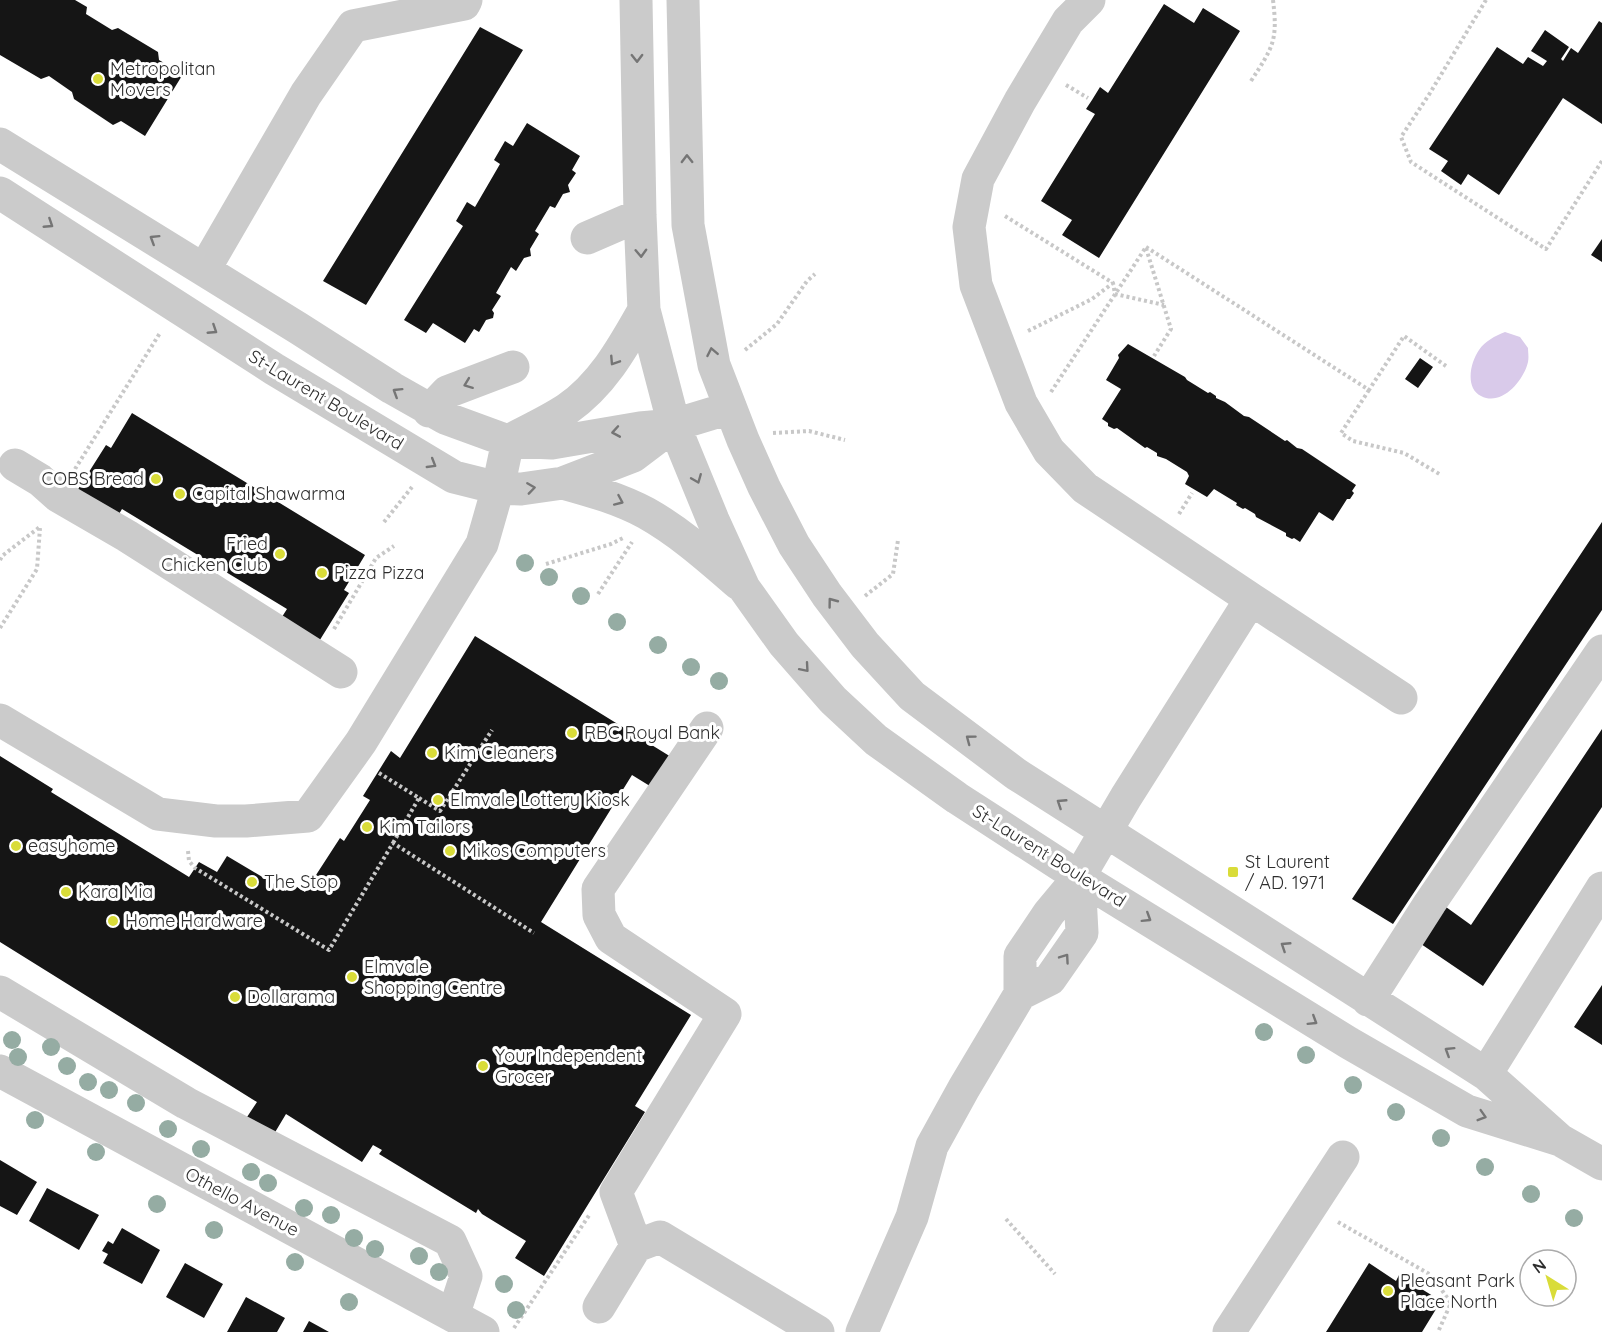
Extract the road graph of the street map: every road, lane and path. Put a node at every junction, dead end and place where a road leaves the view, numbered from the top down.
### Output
1 (466, 0) edge
2 (636, 0) edge
3 (683, 0) edge
4 (1089, 0) edge
5 (1273, 0) edge
6 (1486, 0) edge
7 (1251, 81) dead end
8 (0, 144) edge
9 (1602, 161) edge
10 (0, 193) edge
11 (640, 215) junction
12 (1005, 216) dead end
13 (587, 238) dead end
14 (1146, 247) junction
15 (204, 270) junction
16 (815, 274) dead end
17 (1113, 283) junction
18 (1115, 294) junction
19 (1164, 305) junction
20 (644, 310) junction
21 (298, 328) junction
22 (163, 329) dead end
23 (999, 346) junction
24 (744, 350) dead end
25 (1154, 356) dead end
26 (1446, 366) dead end
27 (513, 367) dead end
28 (274, 369) junction
29 (1369, 390) junction
30 (730, 408) junction
31 (429, 411) junction
32 (1032, 422) junction
33 (674, 425) junction
34 (773, 433) dead end
35 (845, 440) dead end
36 (508, 441) junction
37 (15, 465) dead end
38 (74, 471) dead end
39 (1441, 476) dead end
40 (563, 483) junction
41 (412, 486) dead end
42 (498, 488) junction
43 (384, 522) dead end
44 (898, 540) dead end
45 (394, 546) dead end
46 (0, 560) edge
47 (546, 564) dead end
48 (744, 588) junction
49 (598, 594) dead end
50 (1251, 599) junction
51 (858, 602) dead end
52 (0, 628) edge
53 (334, 630) dead end
54 (1602, 651) edge
55 (341, 672) dead end
56 (1401, 698) dead end
57 (0, 720) edge
58 (707, 728) dead end
59 (492, 730) dead end
60 (372, 770) dead end
61 (419, 798) junction
62 (1105, 831) junction
63 (393, 843) junction
64 (188, 851) dead end
65 (1079, 877) junction
66 (1602, 888) edge
67 (534, 933) dead end
68 (0, 992) edge
69 (1368, 1000) junction
70 (0, 1071) edge
71 (1486, 1074) junction
72 (1560, 1140) junction
73 (1343, 1157) dead end
74 (1602, 1164) edge
75 (616, 1192) junction
76 (1312, 1206) junction
77 (1006, 1219) dead end
78 (636, 1246) junction
79 (1055, 1274) dead end
80 (599, 1307) dead end
81 (453, 1316) junction
82 (483, 1332) edge
83 (512, 1332) edge
84 (818, 1332) edge
85 (862, 1332) edge
86 (1229, 1332) edge
87 (1438, 1332) edge

1 - 15 street
2 -> 11 street, St-Laurent Boulevard
30 -> 3 street, St-Laurent Boulevard
4 - 23 street
5 - 7 path
6 - 9 path
15 -> 8 street, St-Laurent Boulevard
10 -> 28 street, St-Laurent Boulevard
11 - 13 street
11 -> 20 street, St-Laurent Boulevard
12 - 17 path
14 - 18 path
14 - 19 path
14 - 29 path
15 - 21 street, St-Laurent Boulevard
16 - 24 path
17 - 18 path
17 - 23 path
18 - 19 path
18 - 32 path
19 - 25 path
20 - 33 street, St-Laurent Boulevard
20 -> 36 street
21 - 28 street
31 -> 21 street, St-Laurent Boulevard
22 - 38 path
23 - 32 street
26 - 29 path
27 -> 31 street
28 -> 42 street, St-Laurent Boulevard
29 - 39 path
30 - 33 street, St-Laurent Boulevard
62 -> 30 street, St-Laurent Boulevard
31 - 36 street, St-Laurent Boulevard
32 - 50 street
33 -> 36 street, St-Laurent Boulevard
33 - 40 street, St-Laurent Boulevard
33 -> 48 street, St-Laurent Boulevard
34 - 35 path
36 - 42 street
37 - 55 street
42 -> 40 street, St-Laurent Boulevard
40 -> 48 street
41 - 43 path
42 - 57 street
44 - 51 path
45 - 53 path
46 - 52 path
47 - 49 path
48 -> 65 street, St-Laurent Boulevard
50 - 56 street
50 - 62 street
54 - 69 street
58 - 75 street
59 - 61 path
60 - 61 path
61 - 63 path
62 - 65 street
69 -> 62 street, St-Laurent Boulevard
63 - 64 path
63 - 67 path
65 -> 72 street, St-Laurent Boulevard
65 - 85 street
66 - 71 street
68 - 81 street
71 -> 69 street, St-Laurent Boulevard
70 - 81 street, Othello Avenue
71 - 72 street, St-Laurent Boulevard
72 - 74 street, St-Laurent Boulevard
73 - 76 street
75 - 78 street
75 - 83 path
76 - 86 street
76 - 87 path
77 - 79 path
78 - 80 street
78 - 84 street
81 - 82 street, Othello Avenue

